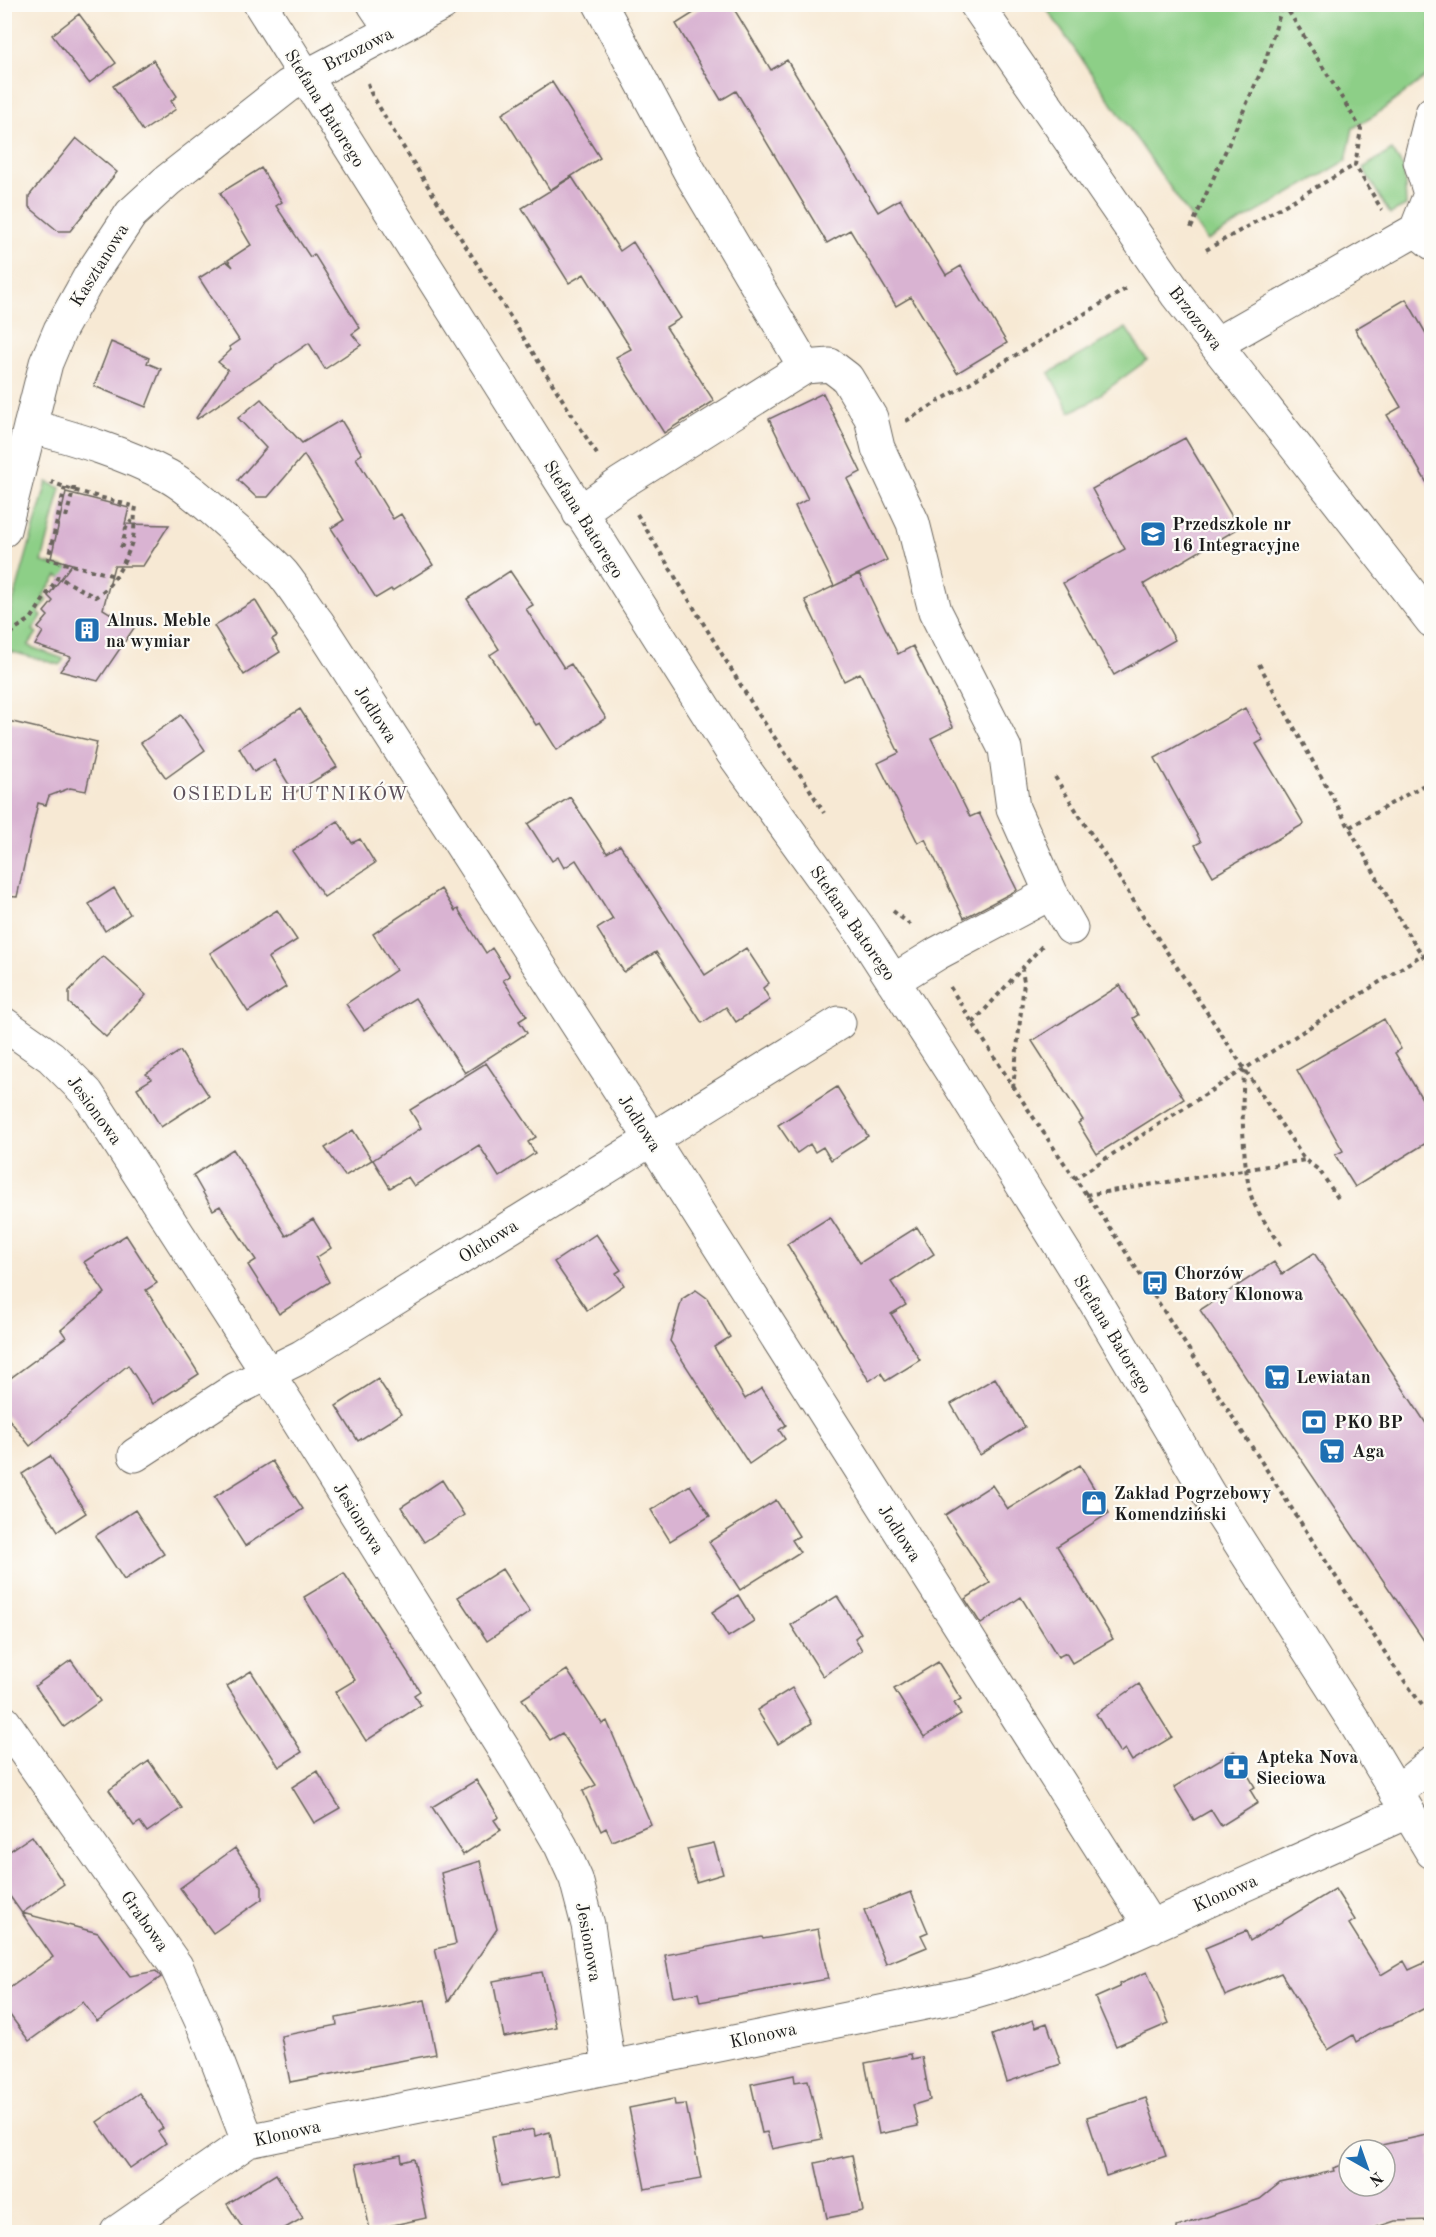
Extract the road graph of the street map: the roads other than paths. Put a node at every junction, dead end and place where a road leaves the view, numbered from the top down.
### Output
1 (260, 4) edge
2 (374, 4) edge
3 (442, 4) edge
4 (600, 4) edge
5 (976, 4) edge
6 (392, 31) junction
7 (305, 76) junction
8 (1431, 113) edge
9 (1415, 237) edge
10 (1216, 344) junction
11 (805, 367) junction
12 (30, 426) junction
13 (579, 513) junction
14 (4, 530) edge
15 (1431, 621) edge
16 (893, 981) junction
17 (839, 1023) dead end
18 (4, 1024) edge
19 (652, 1140) junction
20 (268, 1374) junction
21 (135, 1455) dead end
22 (4, 1722) edge
23 (1431, 1763) edge
24 (1401, 1803) junction
25 (1431, 1852) edge
26 (1151, 1927) junction
27 (609, 2067) junction
28 (248, 2140) junction
29 (117, 2232) edge

1 - 7 street, Stefana Batorego
2 - 6 street
3 - 6 street, Brzozowa
4 - 11 street
5 - 10 street, Brzozowa
6 - 7 street, Brzozowa
7 - 12 street, Kasztanowa
7 - 13 street, Stefana Batorego
8 - 9 street
9 - 10 street
10 - 15 street, Brzozowa
11 - 13 street
11 - 16 street
12 - 14 street, Kasztanowa
12 - 19 street, Jodłowa
13 - 16 street, Stefana Batorego
16 - 24 street, Stefana Batorego
17 - 19 street, Olchowa
18 - 20 street, Jesionowa
19 - 20 street, Olchowa
19 - 26 street, Jodłowa
20 - 21 street, Olchowa
20 - 27 street, Jesionowa
22 - 28 street, Grabowa
23 - 24 street
24 - 25 street, Stefana Batorego
24 - 26 street, Klonowa
26 - 27 street, Klonowa
27 - 28 street, Klonowa
28 - 29 street, Klonowa

